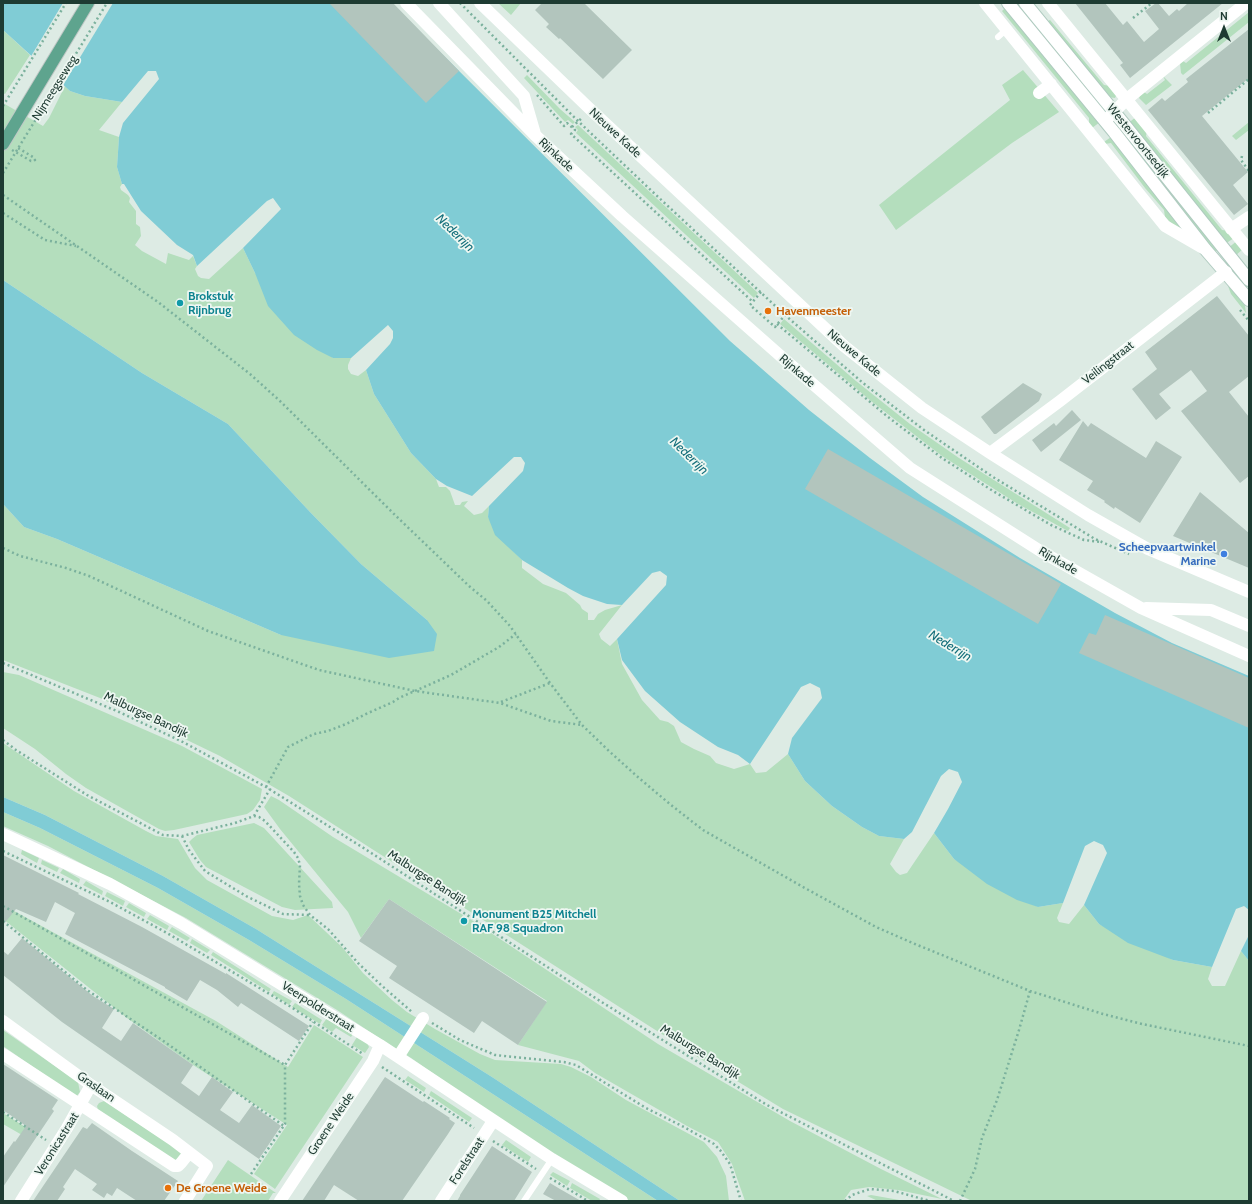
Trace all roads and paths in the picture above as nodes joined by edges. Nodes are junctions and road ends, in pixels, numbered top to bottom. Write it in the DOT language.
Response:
graph roads {
  1 [pos="66,3"];
  2 [pos="88,3"];
  3 [pos="108,3"];
  4 [pos="406,3"];
  5 [pos="439,3"];
  6 [pos="460,3"];
  7 [pos="480,3"];
  8 [pos="985,3"];
  9 [pos="1008,3"];
  10 [pos="1025,3"];
  11 [pos="1048,3"];
  12 [pos="1152,3"];
  13 [pos="1246,3"];
  14 [pos="1133,18"];
  15 [pos="525,68"];
  16 [pos="522,71"];
  17 [pos="1249,79"];
  18 [pos="1051,84"];
  19 [pos="532,90"];
  20 [pos="1039,93"];
  21 [pos="1127,99"];
  22 [pos="3,106"];
  23 [pos="1113,111"];
  24 [pos="1208,113"];
  25 [pos="1105,122"];
  26 [pos="572,128"];
  27 [pos="535,135"];
  28 [pos="3,144"];
  29 [pos="18,148"];
  30 [pos="20,155"];
  31 [pos="1242,156"];
  32 [pos="1249,170"];
  33 [pos="3,173"];
  34 [pos="3,195"];
  35 [pos="3,213"];
  36 [pos="1249,217"];
  37 [pos="1231,229"];
  38 [pos="77,246"];
  39 [pos="1205,249"];
  40 [pos="1249,250"];
  41 [pos="1226,272"];
  42 [pos="1249,280"];
  43 [pos="760,292"];
  44 [pos="1249,300"];
  45 [pos="753,302"];
  46 [pos="785,315"];
  47 [pos="763,316"];
  48 [pos="759,320"];
  49 [pos="777,324"];
  50 [pos="990,453"];
  51 [pos="1104,543"];
  52 [pos="3,548"];
  53 [pos="1249,592"];
  54 [pos="1141,608"];
  55 [pos="1249,626"];
  56 [pos="516,634"];
  57 [pos="1249,656"];
  58 [pos="3,663"];
  59 [pos="550,684"];
  60 [pos="415,691"];
  61 [pos="500,703"];
  62 [pos="582,725"];
  63 [pos="3,740"];
  64 [pos="266,787"];
  65 [pos="270,789"];
  66 [pos="254,816"];
  67 [pos="3,834"];
  68 [pos="182,836"];
  69 [pos="3,851"];
  70 [pos="3,906"];
  71 [pos="310,915"];
  72 [pos="3,920"];
  73 [pos="1030,991"];
  74 [pos="421,1020"];
  75 [pos="3,1021"];
  76 [pos="313,1022"];
  77 [pos="380,1045"];
  78 [pos="1249,1046"];
  79 [pos="3,1054"];
  80 [pos="400,1054"];
  81 [pos="373,1060"];
  82 [pos="285,1065"];
  83 [pos="91,1085"];
  84 [pos="81,1105"];
  85 [pos="3,1112"];
  86 [pos="493,1121"];
  87 [pos="284,1126"];
  88 [pos="56,1146"];
  89 [pos="189,1153"];
  90 [pos="552,1159"];
  91 [pos="251,1174"];
  92 [pos="21,1201"];
  93 [pos="185,1201"];
  94 [pos="280,1201"];
  95 [pos="441,1201"];
  96 [pos="524,1201"];
  97 [pos="622,1201"];
  98 [pos="741,1201"];
  99 [pos="845,1201"];
  100 [pos="930,1201"];
  101 [pos="954,1201"];
  102 [pos="960,1201"];
  1 -- 22 [label="path"];
  2 -- 28 [label="main road, Nijmeegseweg"];
  3 -- 29 [label="path, Nijmeegseweg, bridge"];
  4 -- 27 [label="street, Rijnkade"];
  5 -- 27 [label="street"];
  6 -- 15 [label="path, Nieuwe Kade"];
  7 -- 50 [label="street, Nieuwe Kade"];
  8 -- 18 [label="street, Westervoortsedijk"];
  9 -- 25 [label="street, Westervoortsedijk"];
  10 -- 23 [label="street, Westervoortsedijk"];
  11 -- 21 [label="street, Westervoortsedijk"];
  12 -- 14 [label="path"];
  13 -- 21 [label="street"];
  15 -- 16 [label="path"];
  15 -- 26 [label="path, Nieuwe Kade"];
  17 -- 24 [label="path"];
  18 -- 20 [label="street"];
  18 -- 39 [label="street, Westervoortsedijk"];
  19 -- 26 [label="path"];
  21 -- 23 [label="street"];
  21 -- 37 [label="street, Westervoortsedijk"];
  23 -- 25 [label="street"];
  23 -- 42 [label="street, Westervoortsedijk"];
  25 -- 39 [label="street, Westervoortsedijk"];
  26 -- 45 [label="path"];
  27 -- 54 [label="street, Rijnkade"];
  29 -- 30 [label="path"];
  29 -- 33 [label="path, Nijmeegseweg, bridge"];
  31 -- 32 [label="path"];
  34 -- 38 [label="path"];
  35 -- 38 [label="path"];
  36 -- 37 [label="street"];
  37 -- 40 [label="street, Westervoortsedijk"];
  38 -- 56 [label="path"];
  39 -- 41 [label="street, Westervoortsedijk"];
  41 -- 44 [label="street, Westervoortsedijk"];
  41 -- 50 [label="street, Veilingstraat"];
  43 -- 45 [label="path"];
  45 -- 47 [label="path"];
  46 -- 49 [label="path"];
  47 -- 48 [label="path"];
  47 -- 49 [label="path"];
  49 -- 51 [label="path"];
  50 -- 53 [label="street, Nieuwe Kade"];
  52 -- 60 [label="path"];
  54 -- 55 [label="street"];
  54 -- 57 [label="street, Rijnkade"];
  56 -- 59 [label="path"];
  56 -- 60 [label="path"];
  58 -- 64 [label="path, Malburgse Bandijk"];
  59 -- 61 [label="path"];
  59 -- 62 [label="path"];
  60 -- 61 [label="path"];
  60 -- 64 [label="path"];
  61 -- 62 [label="path"];
  62 -- 73 [label="path"];
  63 -- 68 [label="path"];
  64 -- 65 [label="path, Malburgse Bandijk"];
  65 -- 66 [label="path"];
  65 -- 101 [label="path, Malburgse Bandijk"];
  66 -- 68 [label="path"];
  66 -- 71 [label="path"];
  67 -- 77 [label="street, Veerpolderstraat"];
  68 -- 71 [label="path"];
  69 -- 76 [label="path, Veerpolderstraat"];
  70 -- 82 [label="path"];
  71 -- 74 [label="path"];
  72 -- 87 [label="path"];
  73 -- 78 [label="path"];
  73 -- 102 [label="path"];
  74 -- 80 [label="street"];
  74 -- 98 [label="path"];
  75 -- 83 [label="street, Graslaan"];
  76 -- 81 [label="path, Veerpolderstraat"];
  76 -- 82 [label="path"];
  77 -- 80 [label="street, Veerpolderstraat"];
  77 -- 81 [label="street, Groene Weide"];
  79 -- 84 [label="street, Graslaan"];
  80 -- 86 [label="street, Veerpolderstraat"];
  81 -- 94 [label="street, Groene Weide"];
  82 -- 87 [label="path"];
  83 -- 84 [label="street, Veronicastraat"];
  83 -- 89 [label="street, Graslaan"];
  84 -- 88 [label="street, Veronicastraat"];
  84 -- 89 [label="street, Graslaan"];
  85 -- 88 [label="path"];
  86 -- 90 [label="street, Veerpolderstraat"];
  86 -- 95 [label="street, Forelstraat"];
  87 -- 91 [label="path"];
  88 -- 92 [label="street, Veronicastraat"];
  89 -- 93 [label="street, Graslaan"];
  90 -- 96 [label="lane"];
  90 -- 97 [label="street, Veerpolderstraat"];
  99 -- 100 [label="path"];
}
